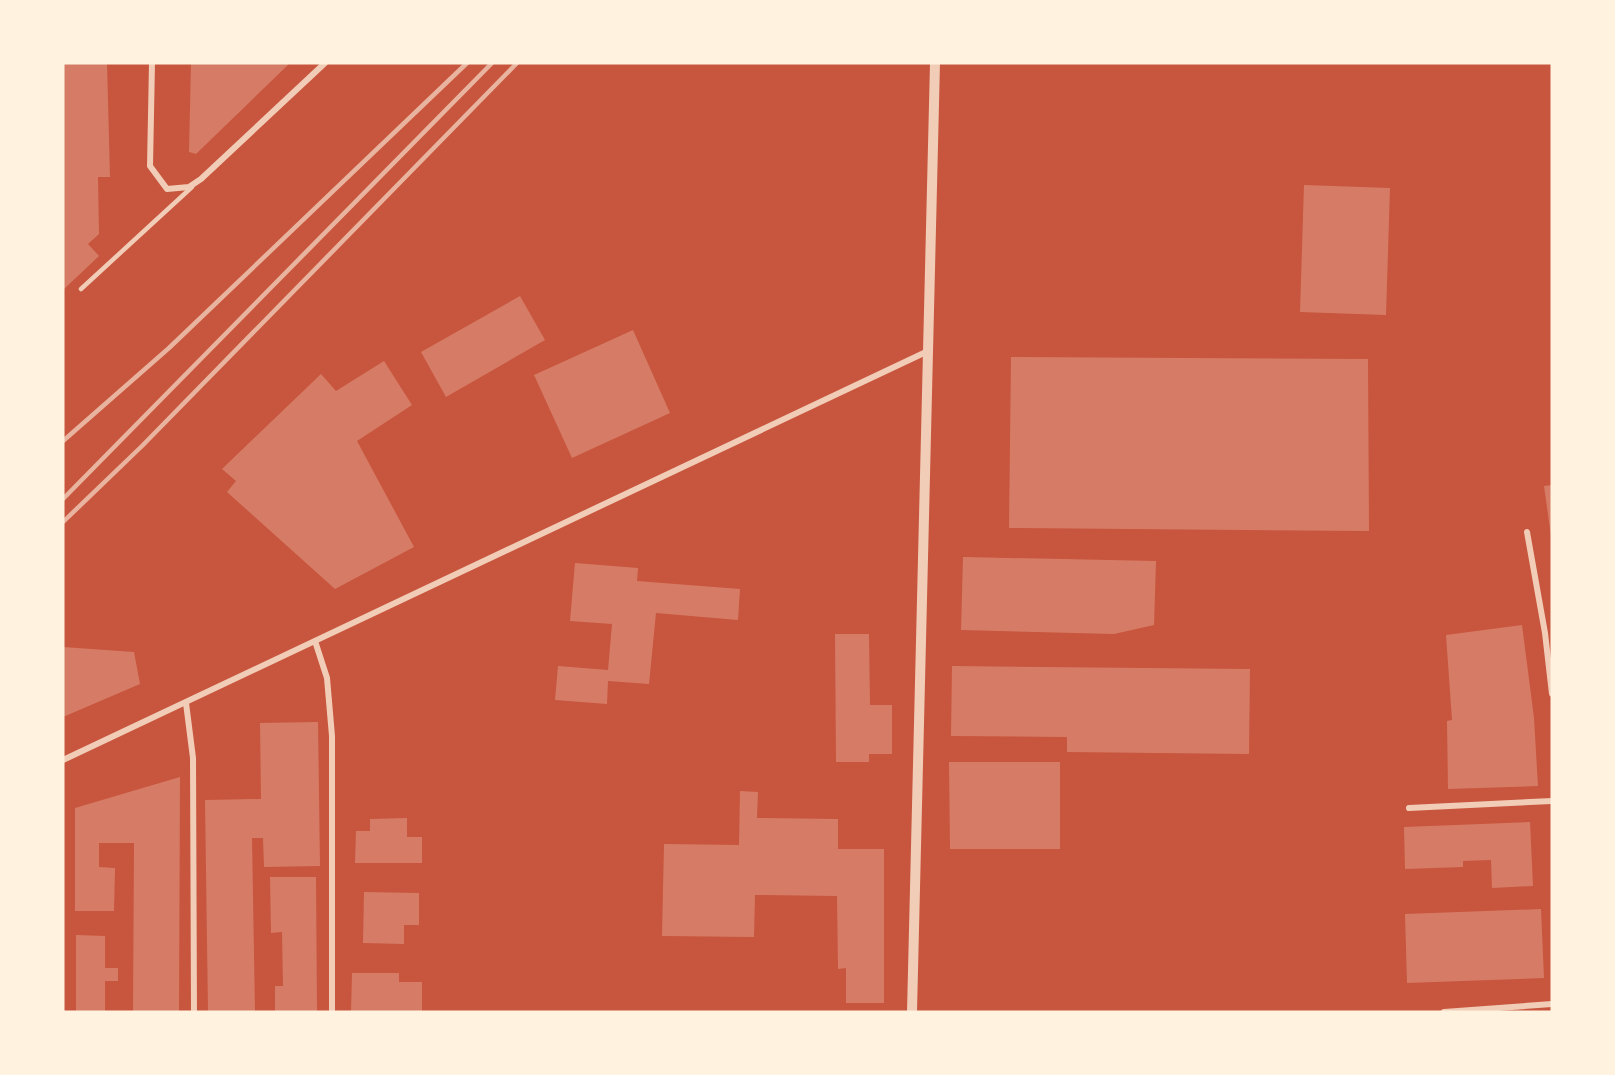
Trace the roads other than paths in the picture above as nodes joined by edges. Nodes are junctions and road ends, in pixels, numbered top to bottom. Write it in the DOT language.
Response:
graph roads {
  1 [pos="152,63"];
  2 [pos="325,63"];
  3 [pos="935,63"];
  4 [pos="201,179"];
  5 [pos="81,289"];
  6 [pos="926,352"];
  7 [pos="1527,532"];
  8 [pos="315,641"];
  9 [pos="1552,694"];
  10 [pos="186,703"];
  11 [pos="63,760"];
  12 [pos="1552,801"];
  13 [pos="1409,808"];
  14 [pos="1552,1004"];
  15 [pos="194,1012"];
  16 [pos="332,1012"];
  17 [pos="912,1012"];
  18 [pos="1444,1012"];
  1 -- 4 [label="street"];
  2 -- 4 [label="street"];
  3 -- 6 [label="street"];
  4 -- 5 [label="lane"];
  6 -- 8 [label="street"];
  6 -- 17 [label="street"];
  7 -- 9 [label="street"];
  8 -- 10 [label="street"];
  8 -- 16 [label="street"];
  10 -- 11 [label="street"];
  10 -- 15 [label="street"];
  12 -- 13 [label="street"];
  14 -- 18 [label="street"];
}
